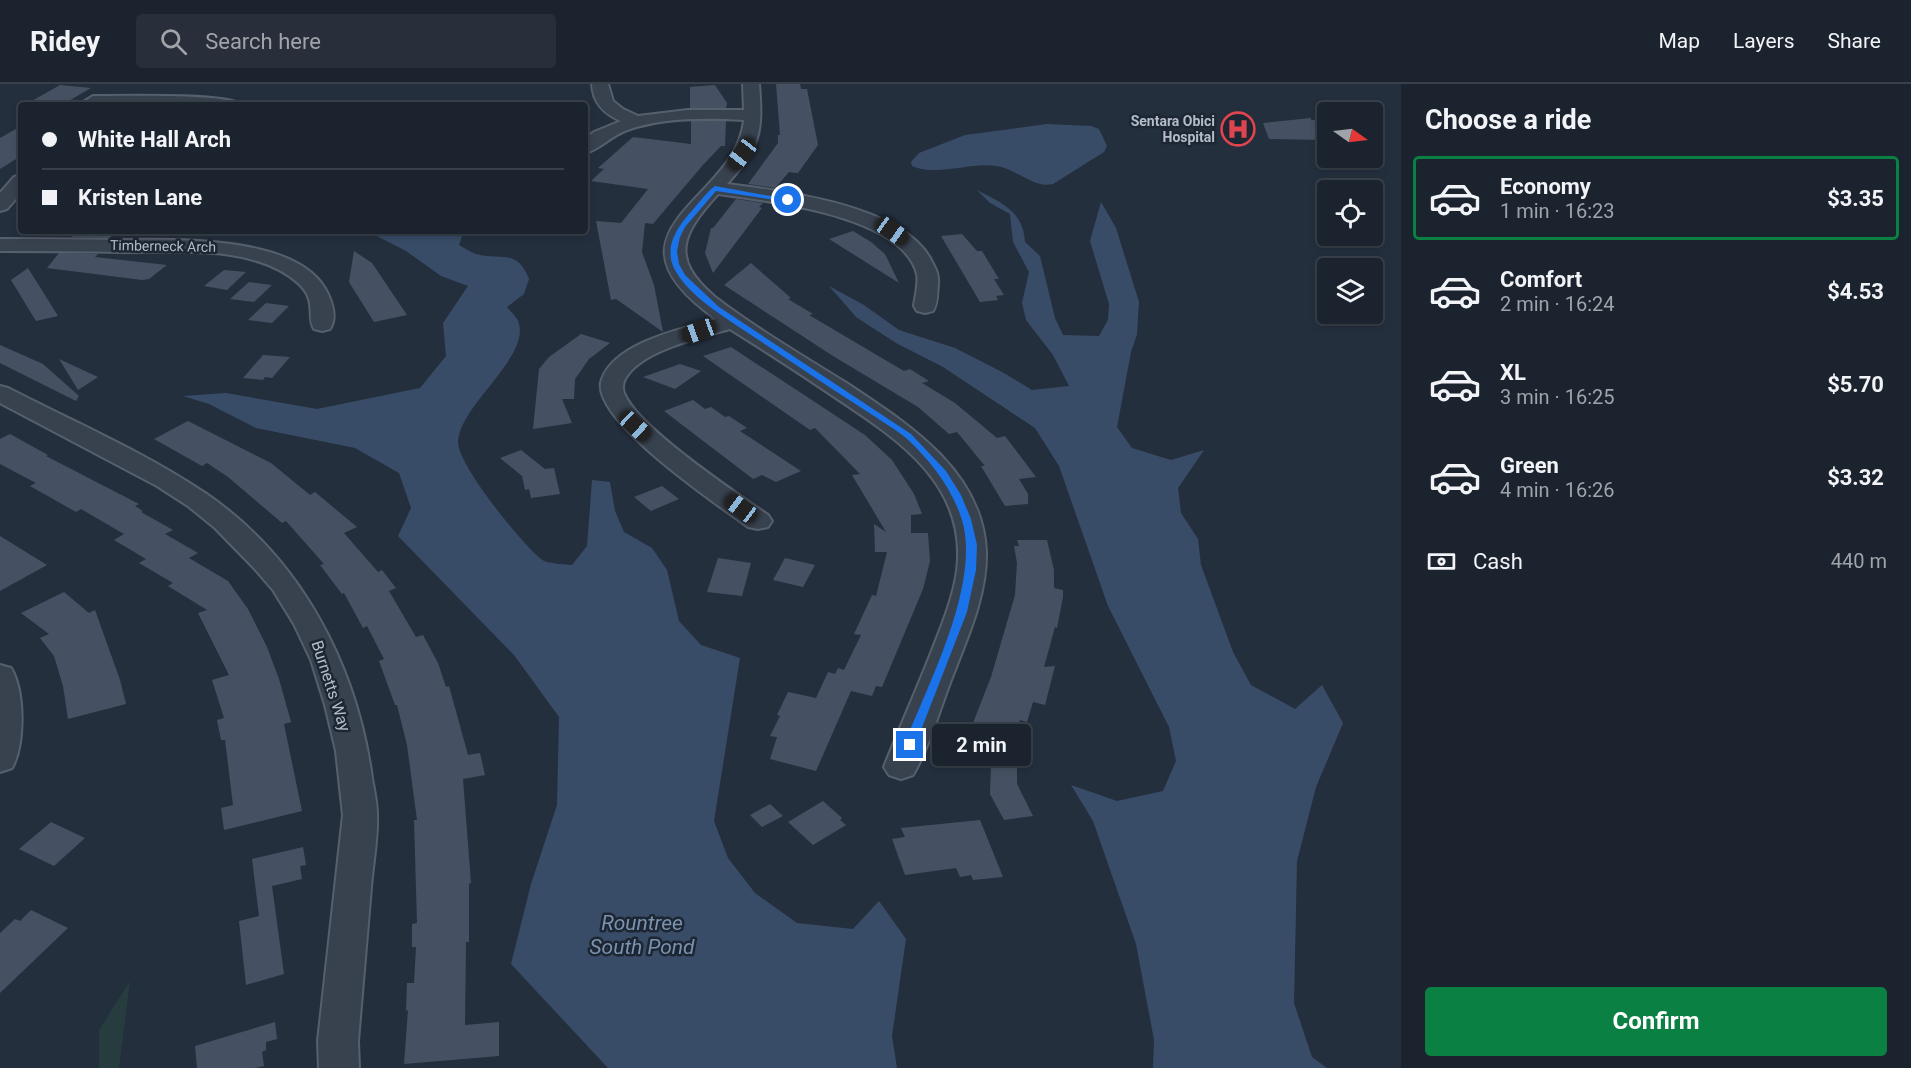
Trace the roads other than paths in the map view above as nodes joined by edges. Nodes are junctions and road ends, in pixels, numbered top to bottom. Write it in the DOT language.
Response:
graph roads {
  1 [pos="110,84"];
  2 [pos="600,84"];
  3 [pos="751,84"];
  4 [pos="92,102"];
  5 [pos="752,115"];
  6 [pos="638,122"];
  7 [pos="588,145"];
  8 [pos="18,185"];
  9 [pos="715,188"];
  10 [pos="0,205"];
  11 [pos="139,238"];
  12 [pos="0,245"];
  13 [pos="925,306"];
  14 [pos="733,321"];
  15 [pos="322,324"];
  16 [pos="0,393"];
  17 [pos="758,521"];
  18 [pos="0,675"];
  19 [pos="0,760"];
  20 [pos="901,767"];
  21 [pos="339,1068"];
  1 -- 4 [label="street"];
  2 -- 6 [label="street"];
  3 -- 5 [label="street"];
  5 -- 6 [label="street"];
  5 -- 9 [label="street"];
  6 -- 7 [label="street"];
  8 -- 10 [label="street"];
  9 -- 13 [label="street"];
  9 -- 14 [label="street"];
  11 -- 12 [label="street, Timberneck Arch"];
  11 -- 15 [label="street, Timberneck Arch"];
  14 -- 17 [label="street"];
  14 -- 20 [label="street"];
  16 -- 21 [label="street, Burnetts Way"];
  18 -- 19 [label="street"];
}
